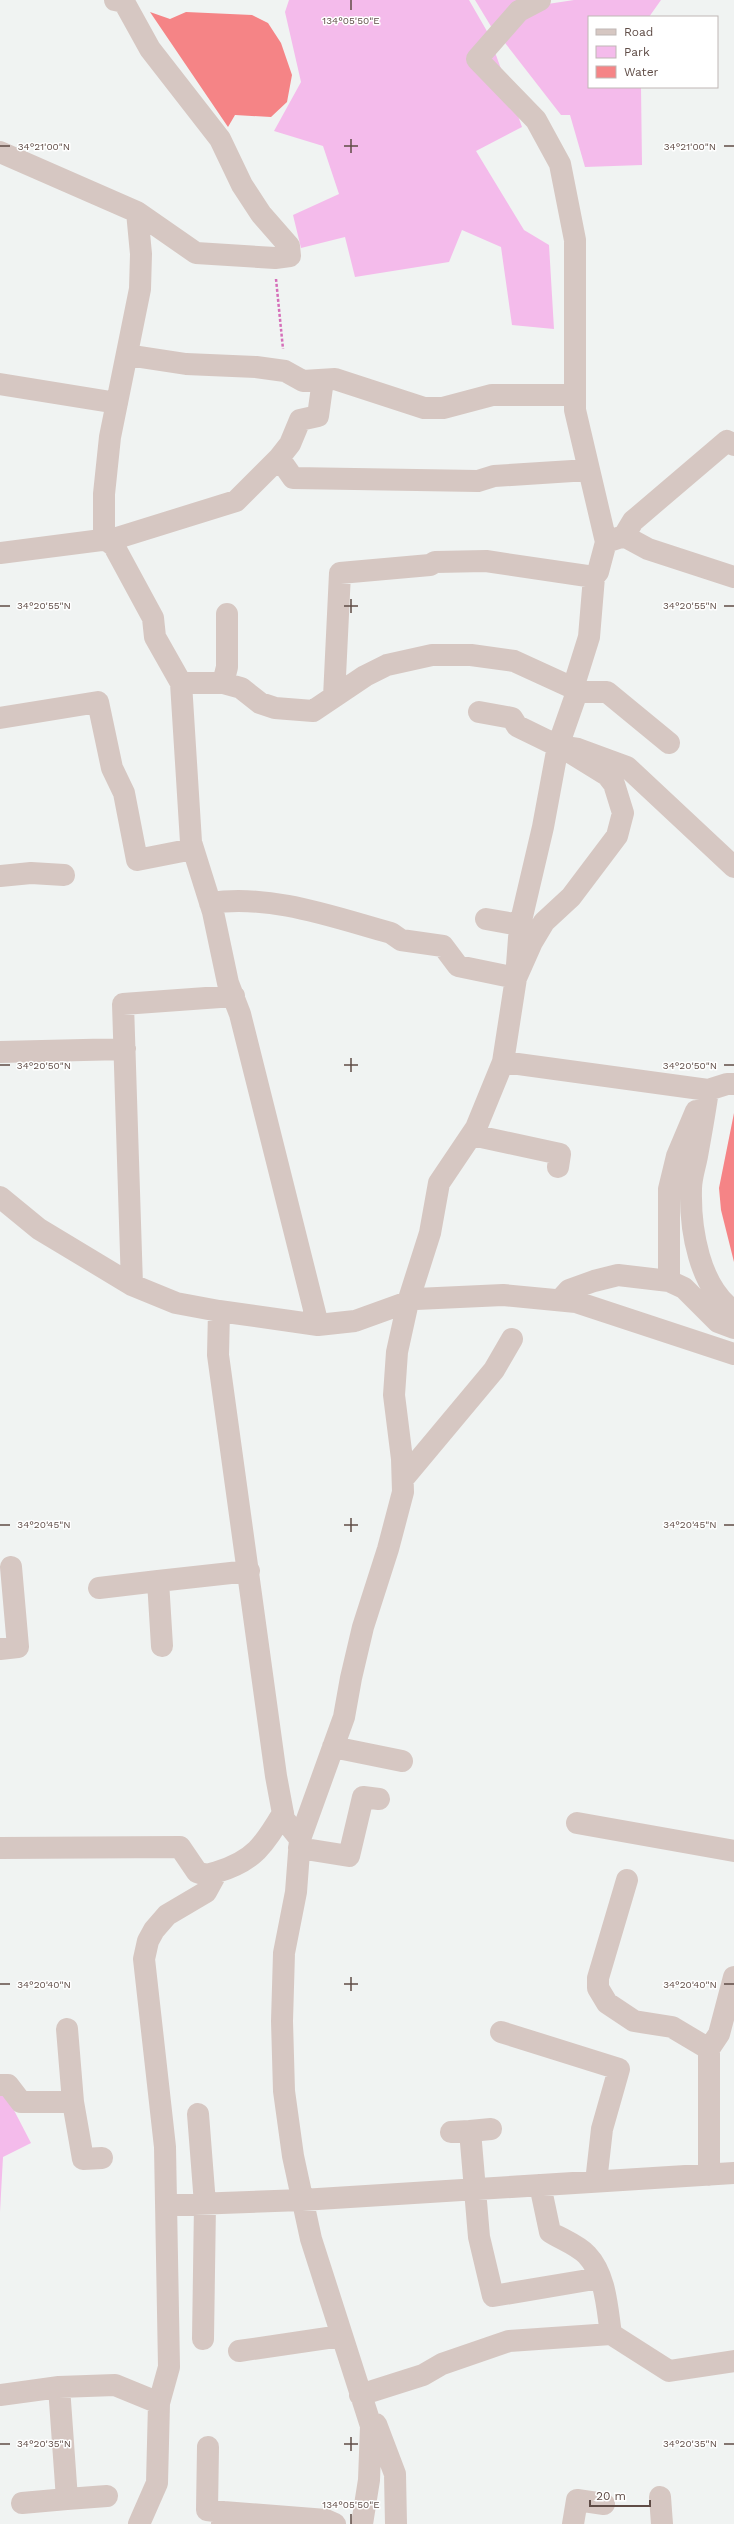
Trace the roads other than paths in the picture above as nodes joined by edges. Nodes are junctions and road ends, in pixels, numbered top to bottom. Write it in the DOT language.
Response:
graph roads {
  1 [pos="115,0"];
  2 [pos="540,0"];
  3 [pos="0,152"];
  4 [pos="137,212"];
  5 [pos="127,355"];
  6 [pos="323,380"];
  7 [pos="0,384"];
  8 [pos="574,395"];
  9 [pos="117,402"];
  10 [pos="732,440"];
  11 [pos="279,458"];
  12 [pos="588,470"];
  13 [pos="104,538"];
  14 [pos="615,539"];
  15 [pos="0,553"];
  16 [pos="594,577"];
  17 [pos="734,577"];
  18 [pos="227,614"];
  19 [pos="182,683"];
  20 [pos="224,683"];
  21 [pos="575,690"];
  22 [pos="334,697"];
  23 [pos="479,712"];
  24 [pos="0,718"];
  25 [pos="668,743"];
  26 [pos="561,747"];
  27 [pos="193,849"];
  28 [pos="734,867"];
  29 [pos="64,875"];
  30 [pos="0,876"];
  31 [pos="210,903"];
  32 [pos="486,919"];
  33 [pos="520,925"];
  34 [pos="516,978"];
  35 [pos="234,996"];
  36 [pos="125,1049"];
  37 [pos="0,1052"];
  38 [pos="503,1062"];
  39 [pos="734,1084"];
  40 [pos="708,1090"];
  41 [pos="472,1135"];
  42 [pos="558,1167"];
  43 [pos="0,1197"];
  44 [pos="669,1280"];
  45 [pos="132,1285"];
  46 [pos="560,1300"];
  47 [pos="408,1302"];
  48 [pos="218,1311"];
  49 [pos="734,1311"];
  50 [pos="318,1325"];
  51 [pos="734,1328"];
  52 [pos="512,1339"];
  53 [pos="734,1354"];
  54 [pos="403,1479"];
  55 [pos="11,1567"];
  56 [pos="249,1571"];
  57 [pos="158,1581"];
  58 [pos="99,1588"];
  59 [pos="162,1646"];
  60 [pos="0,1649"];
  61 [pos="333,1747"];
  62 [pos="402,1761"];
  63 [pos="379,1799"];
  64 [pos="283,1813"];
  65 [pos="577,1823"];
  66 [pos="299,1844"];
  67 [pos="0,1848"];
  68 [pos="734,1851"];
  69 [pos="217,1872"];
  70 [pos="627,1880"];
  71 [pos="734,1977"];
  72 [pos="66,2029"];
  73 [pos="501,2032"];
  74 [pos="709,2049"];
  75 [pos="0,2085"];
  76 [pos="73,2102"];
  77 [pos="198,2114"];
  78 [pos="471,2131"];
  79 [pos="102,2158"];
  80 [pos="734,2173"];
  81 [pos="709,2175"];
  82 [pos="596,2182"];
  83 [pos="540,2185"];
  84 [pos="474,2189"];
  85 [pos="302,2200"];
  86 [pos="205,2204"];
  87 [pos="167,2205"];
  88 [pos="600,2278"];
  89 [pos="612,2334"];
  90 [pos="341,2336"];
  91 [pos="203,2339"];
  92 [pos="238,2351"];
  93 [pos="734,2361"];
  94 [pos="58,2387"];
  95 [pos="0,2395"];
  96 [pos="360,2395"];
  97 [pos="159,2403"];
  98 [pos="371,2426"];
  99 [pos="208,2447"];
  100 [pos="107,2496"];
  101 [pos="660,2497"];
  102 [pos="67,2499"];
  103 [pos="22,2503"];
  104 [pos="604,2504"];
  105 [pos="222,2518"];
  106 [pos="139,2524"];
  107 [pos="335,2524"];
  108 [pos="362,2524"];
  109 [pos="396,2524"];
  110 [pos="573,2524"];
  111 [pos="662,2524"];
  1 -- 4 [label="street"];
  2 -- 8 [label="street"];
  3 -- 4 [label="street"];
  4 -- 5 [label="street"];
  5 -- 6 [label="street"];
  5 -- 9 [label="street"];
  6 -- 8 [label="street"];
  6 -- 11 [label="street"];
  7 -- 9 [label="street"];
  8 -- 12 [label="street"];
  9 -- 13 [label="street"];
  10 -- 14 [label="street"];
  11 -- 12 [label="street"];
  11 -- 13 [label="street"];
  12 -- 14 [label="street"];
  13 -- 15 [label="street"];
  13 -- 19 [label="street"];
  14 -- 16 [label="street"];
  14 -- 17 [label="street"];
  16 -- 21 [label="street"];
  16 -- 22 [label="street"];
  18 -- 20 [label="street"];
  19 -- 20 [label="street"];
  19 -- 27 [label="street"];
  20 -- 22 [label="street"];
  21 -- 22 [label="street"];
  21 -- 25 [label="street"];
  21 -- 26 [label="street"];
  23 -- 26 [label="street"];
  24 -- 27 [label="street"];
  26 -- 28 [label="street"];
  26 -- 33 [label="street"];
  26 -- 34 [label="street"];
  27 -- 31 [label="street"];
  29 -- 30 [label="street"];
  31 -- 34 [label="street"];
  31 -- 35 [label="street"];
  32 -- 33 [label="street"];
  33 -- 34 [label="street"];
  34 -- 38 [label="street"];
  35 -- 36 [label="street"];
  35 -- 50 [label="street"];
  36 -- 37 [label="street"];
  36 -- 45 [label="street"];
  38 -- 40 [label="street"];
  38 -- 41 [label="street"];
  39 -- 40 [label="street"];
  40 -- 44 [label="street"];
  40 -- 49 [label="street"];
  41 -- 42 [label="street"];
  41 -- 47 [label="street"];
  43 -- 45 [label="street"];
  44 -- 46 [label="street"];
  44 -- 51 [label="street"];
  45 -- 48 [label="street"];
  46 -- 47 [label="street"];
  46 -- 53 [label="street"];
  47 -- 50 [label="street"];
  47 -- 54 [label="street"];
  48 -- 50 [label="street"];
  48 -- 56 [label="street"];
  52 -- 54 [label="street"];
  54 -- 61 [label="street"];
  55 -- 60 [label="street"];
  56 -- 57 [label="street"];
  56 -- 64 [label="street"];
  57 -- 58 [label="street"];
  57 -- 59 [label="street"];
  61 -- 62 [label="street"];
  61 -- 66 [label="street"];
  63 -- 66 [label="street"];
  64 -- 66 [label="street"];
  64 -- 69 [label="street"];
  65 -- 68 [label="street"];
  66 -- 85 [label="street"];
  67 -- 69 [label="street"];
  69 -- 87 [label="street"];
  70 -- 74 [label="street"];
  71 -- 74 [label="street"];
  72 -- 76 [label="street"];
  73 -- 82 [label="street"];
  74 -- 81 [label="street"];
  75 -- 76 [label="street"];
  76 -- 79 [label="street"];
  77 -- 86 [label="street"];
  78 -- 84 [label="street"];
  80 -- 81 [label="street"];
  81 -- 82 [label="street"];
  82 -- 83 [label="street"];
  83 -- 84 [label="street"];
  83 -- 88 [label="street"];
  84 -- 85 [label="street"];
  84 -- 88 [label="street"];
  85 -- 86 [label="street"];
  85 -- 90 [label="street"];
  86 -- 87 [label="street"];
  86 -- 91 [label="street"];
  87 -- 97 [label="street"];
  88 -- 89 [label="street"];
  89 -- 93 [label="street"];
  89 -- 96 [label="street"];
  90 -- 92 [label="street"];
  90 -- 96 [label="street"];
  94 -- 95 [label="street"];
  94 -- 97 [label="street"];
  94 -- 102 [label="street"];
  96 -- 98 [label="street"];
  97 -- 106 [label="street"];
  98 -- 108 [label="street"];
  98 -- 109 [label="street"];
  99 -- 105 [label="street"];
  100 -- 102 [label="street"];
  101 -- 111 [label="street"];
  102 -- 103 [label="street"];
  104 -- 110 [label="street"];
  105 -- 107 [label="street"];
}
